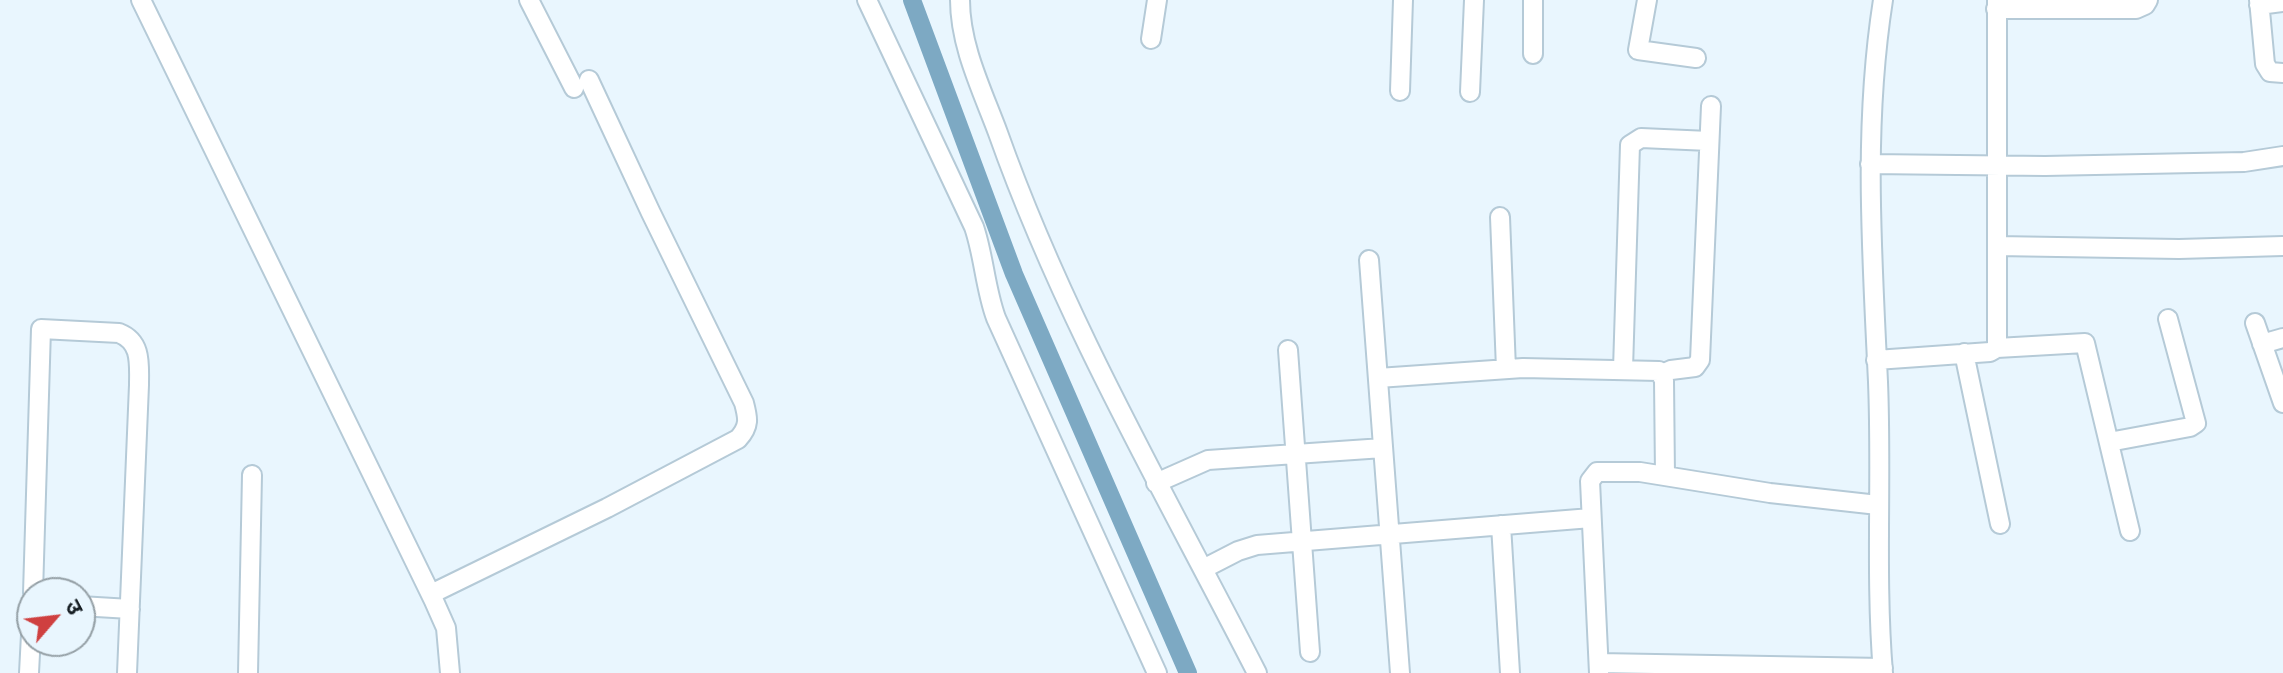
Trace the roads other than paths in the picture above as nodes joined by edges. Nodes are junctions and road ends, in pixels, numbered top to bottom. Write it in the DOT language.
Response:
graph roads {
  1 [pos="141,0"];
  2 [pos="529,0"];
  3 [pos="867,0"];
  4 [pos="960,0"];
  5 [pos="1157,0"];
  6 [pos="1403,0"];
  7 [pos="1474,0"];
  8 [pos="1533,0"];
  9 [pos="1647,0"];
  10 [pos="1883,0"];
  11 [pos="2148,0"];
  12 [pos="2283,2"];
  13 [pos="2259,3"];
  14 [pos="1997,5"];
  15 [pos="1151,39"];
  16 [pos="1533,54"];
  17 [pos="1696,58"];
  18 [pos="2283,73"];
  19 [pos="1400,91"];
  20 [pos="1470,92"];
  21 [pos="1711,106"];
  22 [pos="1709,141"];
  23 [pos="2283,156"];
  24 [pos="1870,164"];
  25 [pos="1996,166"];
  26 [pos="1500,217"];
  27 [pos="1997,246"];
  28 [pos="2283,246"];
  29 [pos="1369,260"];
  30 [pos="2168,319"];
  31 [pos="2255,323"];
  32 [pos="2283,338"];
  33 [pos="2262,344"];
  34 [pos="1997,348"];
  35 [pos="1288,350"];
  36 [pos="1964,353"];
  37 [pos="1876,360"];
  38 [pos="1506,369"];
  39 [pos="1623,369"];
  40 [pos="1662,374"];
  41 [pos="1378,378"];
  42 [pos="2283,403"];
  43 [pos="2109,442"];
  44 [pos="1383,448"];
  45 [pos="1294,454"];
  46 [pos="252,475"];
  47 [pos="1665,476"];
  48 [pos="1156,483"];
  49 [pos="1878,505"];
  50 [pos="1591,518"];
  51 [pos="2000,524"];
  52 [pos="1501,525"];
  53 [pos="2130,531"];
  54 [pos="1389,534"];
  55 [pos="1301,541"];
  56 [pos="1203,569"];
  57 [pos="33,577"];
  58 [pos="431,594"];
  59 [pos="96,607"];
  60 [pos="130,609"];
  61 [pos="1310,652"];
  62 [pos="1599,668"];
  63 [pos="1883,671"];
  64 [pos="127,673"];
  65 [pos="248,673"];
  66 [pos="450,673"];
  67 [pos="1157,673"];
  68 [pos="1257,673"];
  69 [pos="1400,673"];
  70 [pos="1510,673"];
  1 -- 58 [label="street"];
  2 -- 58 [label="street"];
  3 -- 67 [label="street"];
  4 -- 48 [label="street"];
  5 -- 15 [label="street"];
  6 -- 19 [label="street"];
  7 -- 20 [label="street"];
  8 -- 16 [label="street"];
  9 -- 17 [label="street"];
  10 -- 24 [label="street"];
  11 -- 14 [label="street"];
  12 -- 13 [label="street"];
  13 -- 18 [label="street"];
  14 -- 25 [label="street"];
  21 -- 22 [label="street"];
  22 -- 39 [label="street"];
  22 -- 40 [label="street"];
  23 -- 25 [label="street"];
  24 -- 25 [label="street"];
  24 -- 37 [label="street"];
  25 -- 27 [label="street"];
  26 -- 38 [label="street"];
  27 -- 28 [label="street"];
  27 -- 34 [label="street"];
  29 -- 41 [label="street"];
  30 -- 43 [label="street"];
  31 -- 33 [label="street"];
  32 -- 33 [label="street"];
  33 -- 42 [label="street"];
  34 -- 36 [label="street"];
  34 -- 43 [label="street"];
  35 -- 45 [label="street"];
  36 -- 37 [label="street"];
  36 -- 51 [label="street"];
  37 -- 49 [label="street"];
  38 -- 39 [label="street"];
  38 -- 41 [label="street"];
  39 -- 40 [label="street"];
  40 -- 47 [label="street"];
  41 -- 44 [label="street"];
  43 -- 53 [label="street"];
  44 -- 45 [label="street"];
  44 -- 54 [label="street"];
  45 -- 48 [label="street"];
  45 -- 55 [label="street"];
  46 -- 65 [label="street"];
  47 -- 49 [label="street"];
  47 -- 50 [label="street"];
  48 -- 56 [label="street"];
  49 -- 63 [label="street"];
  50 -- 52 [label="street"];
  50 -- 62 [label="street"];
  52 -- 54 [label="street"];
  52 -- 70 [label="street"];
  54 -- 55 [label="street"];
  54 -- 69 [label="street"];
  55 -- 56 [label="street"];
  55 -- 61 [label="street"];
  56 -- 68 [label="street"];
  57 -- 60 [label="street"];
  58 -- 66 [label="street"];
  59 -- 60 [label="street"];
  60 -- 64 [label="street"];
  62 -- 63 [label="street"];
}
